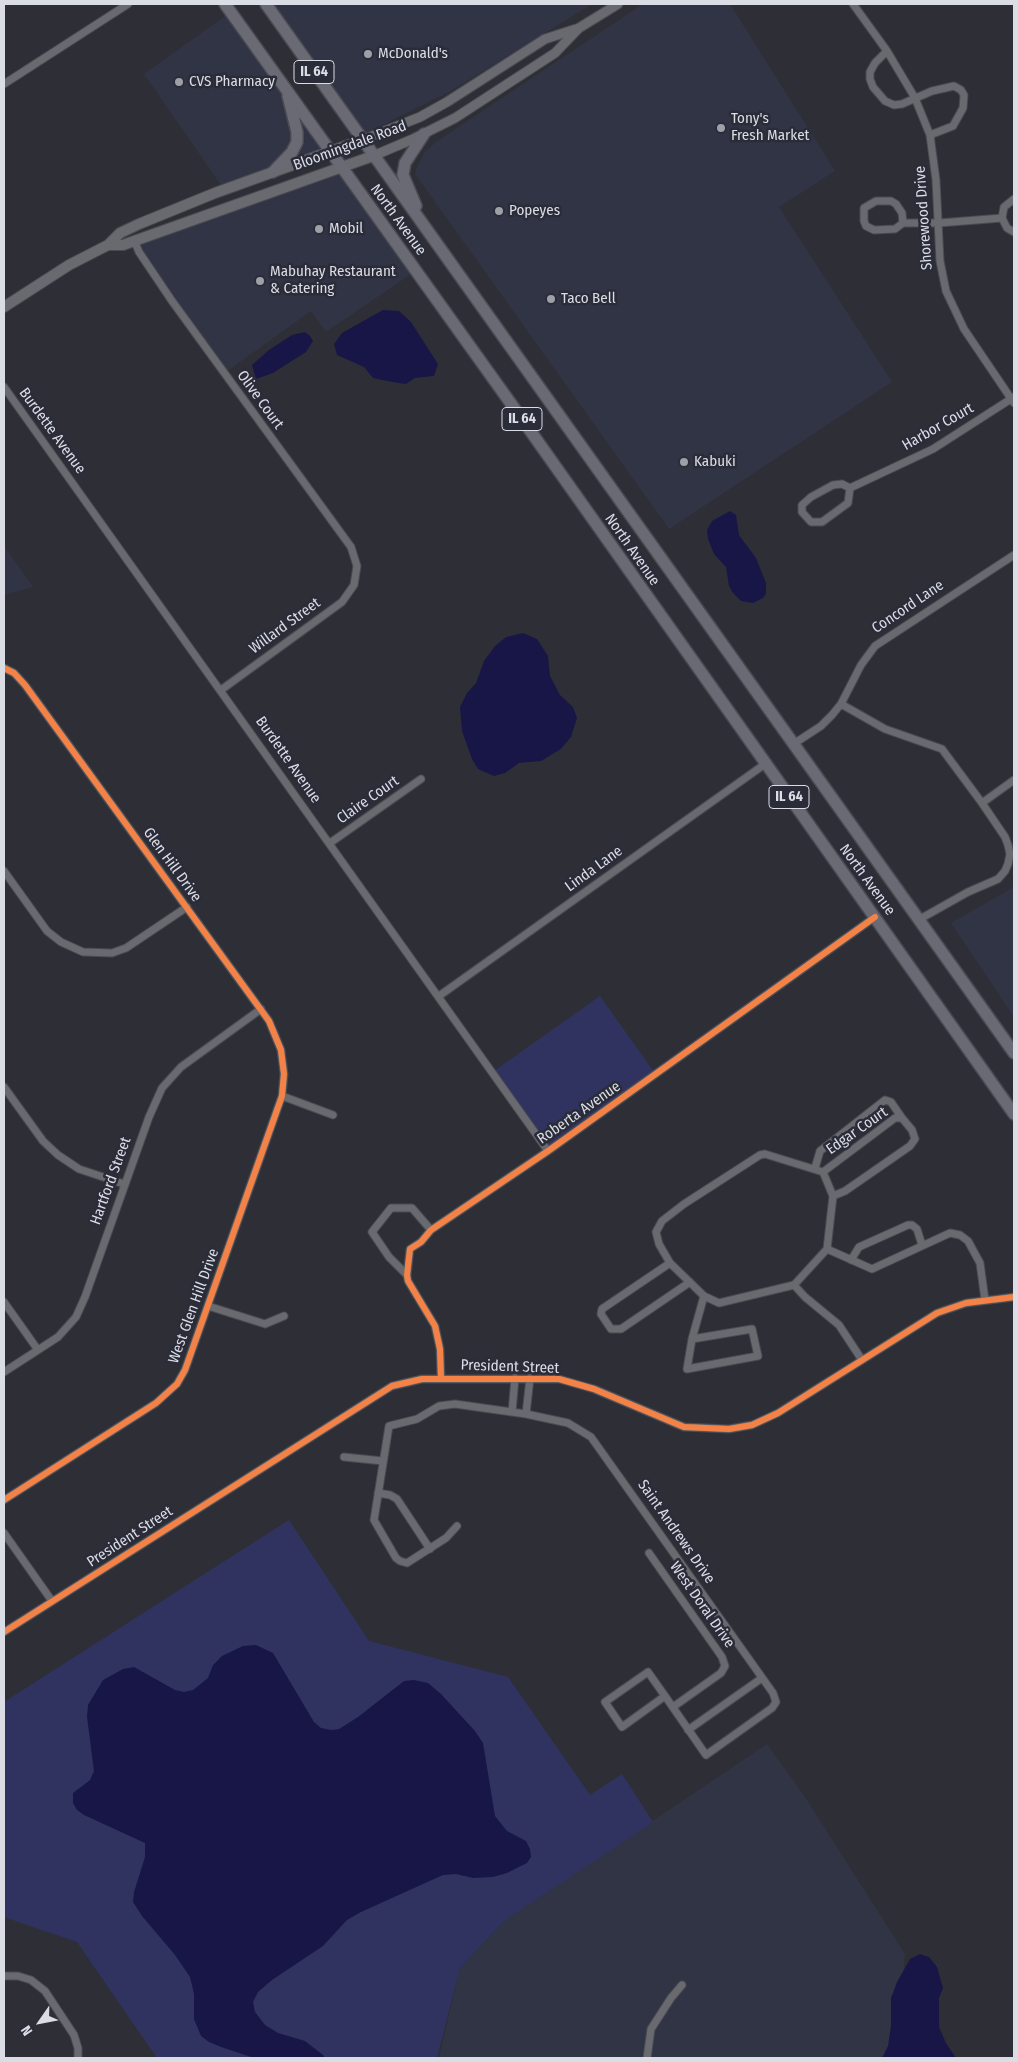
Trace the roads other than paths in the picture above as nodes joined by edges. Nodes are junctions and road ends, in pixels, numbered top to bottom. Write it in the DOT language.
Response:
graph roads {
  1 [pos="128,4"];
  2 [pos="225,4"];
  3 [pos="266,4"];
  4 [pos="618,4"];
  5 [pos="854,4"];
  6 [pos="579,28"];
  7 [pos="887,51"];
  8 [pos="4,84"];
  9 [pos="287,91"];
  10 [pos="916,98"];
  11 [pos="424,134"];
  12 [pos="930,135"];
  13 [pos="362,140"];
  14 [pos="330,152"];
  15 [pos="373,156"];
  16 [pos="341,166"];
  17 [pos="273,172"];
  18 [pos="1014,199"];
  19 [pos="1002,218"];
  20 [pos="903,223"];
  21 [pos="939,223"];
  22 [pos="1014,232"];
  23 [pos="430,234"];
  24 [pos="134,240"];
  25 [pos="108,245"];
  26 [pos="4,307"];
  27 [pos="4,387"];
  28 [pos="1013,400"];
  29 [pos="850,488"];
  30 [pos="1014,555"];
  31 [pos="356,577"];
  32 [pos="4,668"];
  33 [pos="221,690"];
  34 [pos="841,704"];
  35 [pos="795,743"];
  36 [pos="765,764"];
  37 [pos="421,779"];
  38 [pos="1014,780"];
  39 [pos="982,803"];
  40 [pos="330,844"];
  41 [pos="4,871"];
  42 [pos="187,907"];
  43 [pos="875,917"];
  44 [pos="920,919"];
  45 [pos="439,996"];
  46 [pos="260,1009"];
  47 [pos="1014,1053"];
  48 [pos="4,1086"];
  49 [pos="282,1096"];
  50 [pos="333,1114"];
  51 [pos="1014,1114"];
  52 [pos="902,1118"];
  53 [pos="548,1151"];
  54 [pos="815,1168"];
  55 [pos="823,1172"];
  56 [pos="124,1184"];
  57 [pos="833,1196"];
  58 [pos="431,1230"];
  59 [pos="922,1245"];
  60 [pos="827,1248"];
  61 [pos="851,1260"];
  62 [pos="670,1263"];
  63 [pos="407,1275"];
  64 [pos="690,1282"];
  65 [pos="794,1285"];
  66 [pos="704,1296"];
  67 [pos="1014,1297"];
  68 [pos="985,1300"];
  69 [pos="4,1302"];
  70 [pos="208,1306"];
  71 [pos="284,1316"];
  72 [pos="692,1339"];
  73 [pos="38,1350"];
  74 [pos="862,1360"];
  75 [pos="4,1372"];
  76 [pos="441,1378"];
  77 [pos="515,1378"];
  78 [pos="530,1378"];
  79 [pos="512,1412"];
  80 [pos="526,1414"];
  81 [pos="344,1457"];
  82 [pos="383,1461"];
  83 [pos="378,1493"];
  84 [pos="4,1500"];
  85 [pos="457,1526"];
  86 [pos="4,1533"];
  87 [pos="430,1548"];
  88 [pos="649,1554"];
  89 [pos="52,1601"];
  90 [pos="4,1632"];
  91 [pos="762,1678"];
  92 [pos="665,1696"];
  93 [pos="672,1707"];
  94 [pos="688,1730"];
  95 [pos="4,1976"];
  96 [pos="682,1985"];
  97 [pos="78,2058"];
  98 [pos="647,2058"];
  1 -- 8 [label="street"];
  2 -- 9 [label="main road, North Avenue / IL 64"];
  3 -- 13 [label="main road, North Avenue / IL 64"];
  4 -- 6 [label="street, Bloomingdale Road"];
  5 -- 7 [label="street, Shorewood Drive"];
  6 -- 11 [label="street, Bloomingdale Road"];
  6 -- 13 [label="street, Bloomingdale Road"];
  7 -- 10 [label="street, Shorewood Drive"];
  7 -- 10 [label="street"];
  9 -- 14 [label="main road, North Avenue / IL 64"];
  9 -- 17 [label="main road"];
  10 -- 12 [label="street, Shorewood Drive"];
  10 -- 12 [label="street"];
  11 -- 15 [label="street, Bloomingdale Road"];
  11 -- 23 [label="main road"];
  12 -- 21 [label="street, Shorewood Drive"];
  13 -- 14 [label="main road, Bloomingdale Road"];
  13 -- 15 [label="main road, North Avenue / IL 64"];
  14 -- 16 [label="main road, North Avenue / IL 64"];
  14 -- 17 [label="main road, Bloomingdale Road"];
  15 -- 16 [label="main road, Bloomingdale Road"];
  15 -- 23 [label="main road, North Avenue / IL 64"];
  16 -- 24 [label="main road, Bloomingdale Road"];
  16 -- 36 [label="main road, North Avenue / IL 64"];
  17 -- 25 [label="main road, Bloomingdale Road"];
  18 -- 19 [label="street"];
  19 -- 21 [label="street"];
  19 -- 22 [label="street"];
  20 -- 20 [label="street"];
  20 -- 21 [label="street"];
  21 -- 28 [label="street, Shorewood Drive"];
  23 -- 35 [label="main road, North Avenue / IL 64"];
  24 -- 25 [label="main road, Bloomingdale Road"];
  24 -- 31 [label="street, Olive Court"];
  25 -- 26 [label="main road, Bloomingdale Road"];
  27 -- 33 [label="street, Burdette Avenue"];
  28 -- 29 [label="street, Harbor Court"];
  29 -- 29 [label="street, Harbor Court"];
  30 -- 34 [label="street, Concord Lane"];
  31 -- 33 [label="street, Willard Street"];
  32 -- 42 [label="street, Glen Hill Drive"];
  33 -- 40 [label="street, Burdette Avenue"];
  34 -- 35 [label="street, Concord Lane"];
  34 -- 39 [label="street"];
  35 -- 44 [label="main road, North Avenue / IL 64"];
  36 -- 43 [label="main road, North Avenue / IL 64"];
  36 -- 45 [label="street, Linda Lane"];
  37 -- 40 [label="street, Claire Court"];
  38 -- 39 [label="street"];
  39 -- 44 [label="street"];
  40 -- 45 [label="street, Burdette Avenue"];
  41 -- 42 [label="street"];
  42 -- 46 [label="street, Glen Hill Drive"];
  43 -- 51 [label="main road, North Avenue / IL 64"];
  43 -- 53 [label="street, Roberta Avenue"];
  44 -- 47 [label="main road, North Avenue / IL 64"];
  45 -- 53 [label="street, Burdette Avenue"];
  46 -- 49 [label="street, Glen Hill Drive"];
  46 -- 56 [label="street, Hartford Street"];
  48 -- 56 [label="street"];
  49 -- 50 [label="street"];
  49 -- 70 [label="street, West Glen Hill Drive"];
  52 -- 54 [label="street"];
  52 -- 55 [label="street, Edgar Court"];
  52 -- 57 [label="street, Edgar Court"];
  53 -- 58 [label="street, Roberta Avenue"];
  54 -- 55 [label="street"];
  54 -- 62 [label="street"];
  55 -- 57 [label="street"];
  56 -- 73 [label="street, Hartford Street"];
  57 -- 60 [label="street"];
  58 -- 63 [label="street, Roberta Avenue"];
  58 -- 63 [label="street"];
  59 -- 61 [label="street"];
  59 -- 61 [label="street"];
  59 -- 68 [label="street"];
  60 -- 61 [label="street"];
  60 -- 65 [label="street"];
  62 -- 64 [label="street"];
  62 -- 64 [label="street"];
  63 -- 76 [label="street"];
  64 -- 66 [label="street"];
  65 -- 66 [label="street"];
  65 -- 74 [label="street"];
  66 -- 72 [label="street"];
  67 -- 68 [label="street, President Street"];
  68 -- 74 [label="street, President Street"];
  69 -- 73 [label="street"];
  70 -- 71 [label="street"];
  70 -- 84 [label="street, West Glen Hill Drive"];
  72 -- 72 [label="street"];
  73 -- 75 [label="street, Hartford Street"];
  74 -- 78 [label="street, President Street"];
  76 -- 77 [label="street, President Street"];
  76 -- 89 [label="street, President Street"];
  77 -- 78 [label="street, President Street"];
  77 -- 79 [label="street"];
  78 -- 80 [label="street"];
  79 -- 80 [label="street, Saint Andrews Drive"];
  79 -- 82 [label="street, Saint Andrews Drive"];
  80 -- 91 [label="street, Saint Andrews Drive"];
  81 -- 82 [label="street"];
  82 -- 83 [label="street"];
  83 -- 87 [label="street"];
  83 -- 87 [label="street"];
  85 -- 87 [label="street"];
  86 -- 89 [label="street"];
  88 -- 93 [label="street, West Doral Drive"];
  89 -- 90 [label="street, President Street"];
  91 -- 94 [label="street"];
  91 -- 94 [label="street, Saint Andrews Drive"];
  92 -- 92 [label="street"];
  92 -- 93 [label="street"];
  93 -- 94 [label="street"];
  95 -- 97 [label="street"];
  96 -- 98 [label="street"];
}
